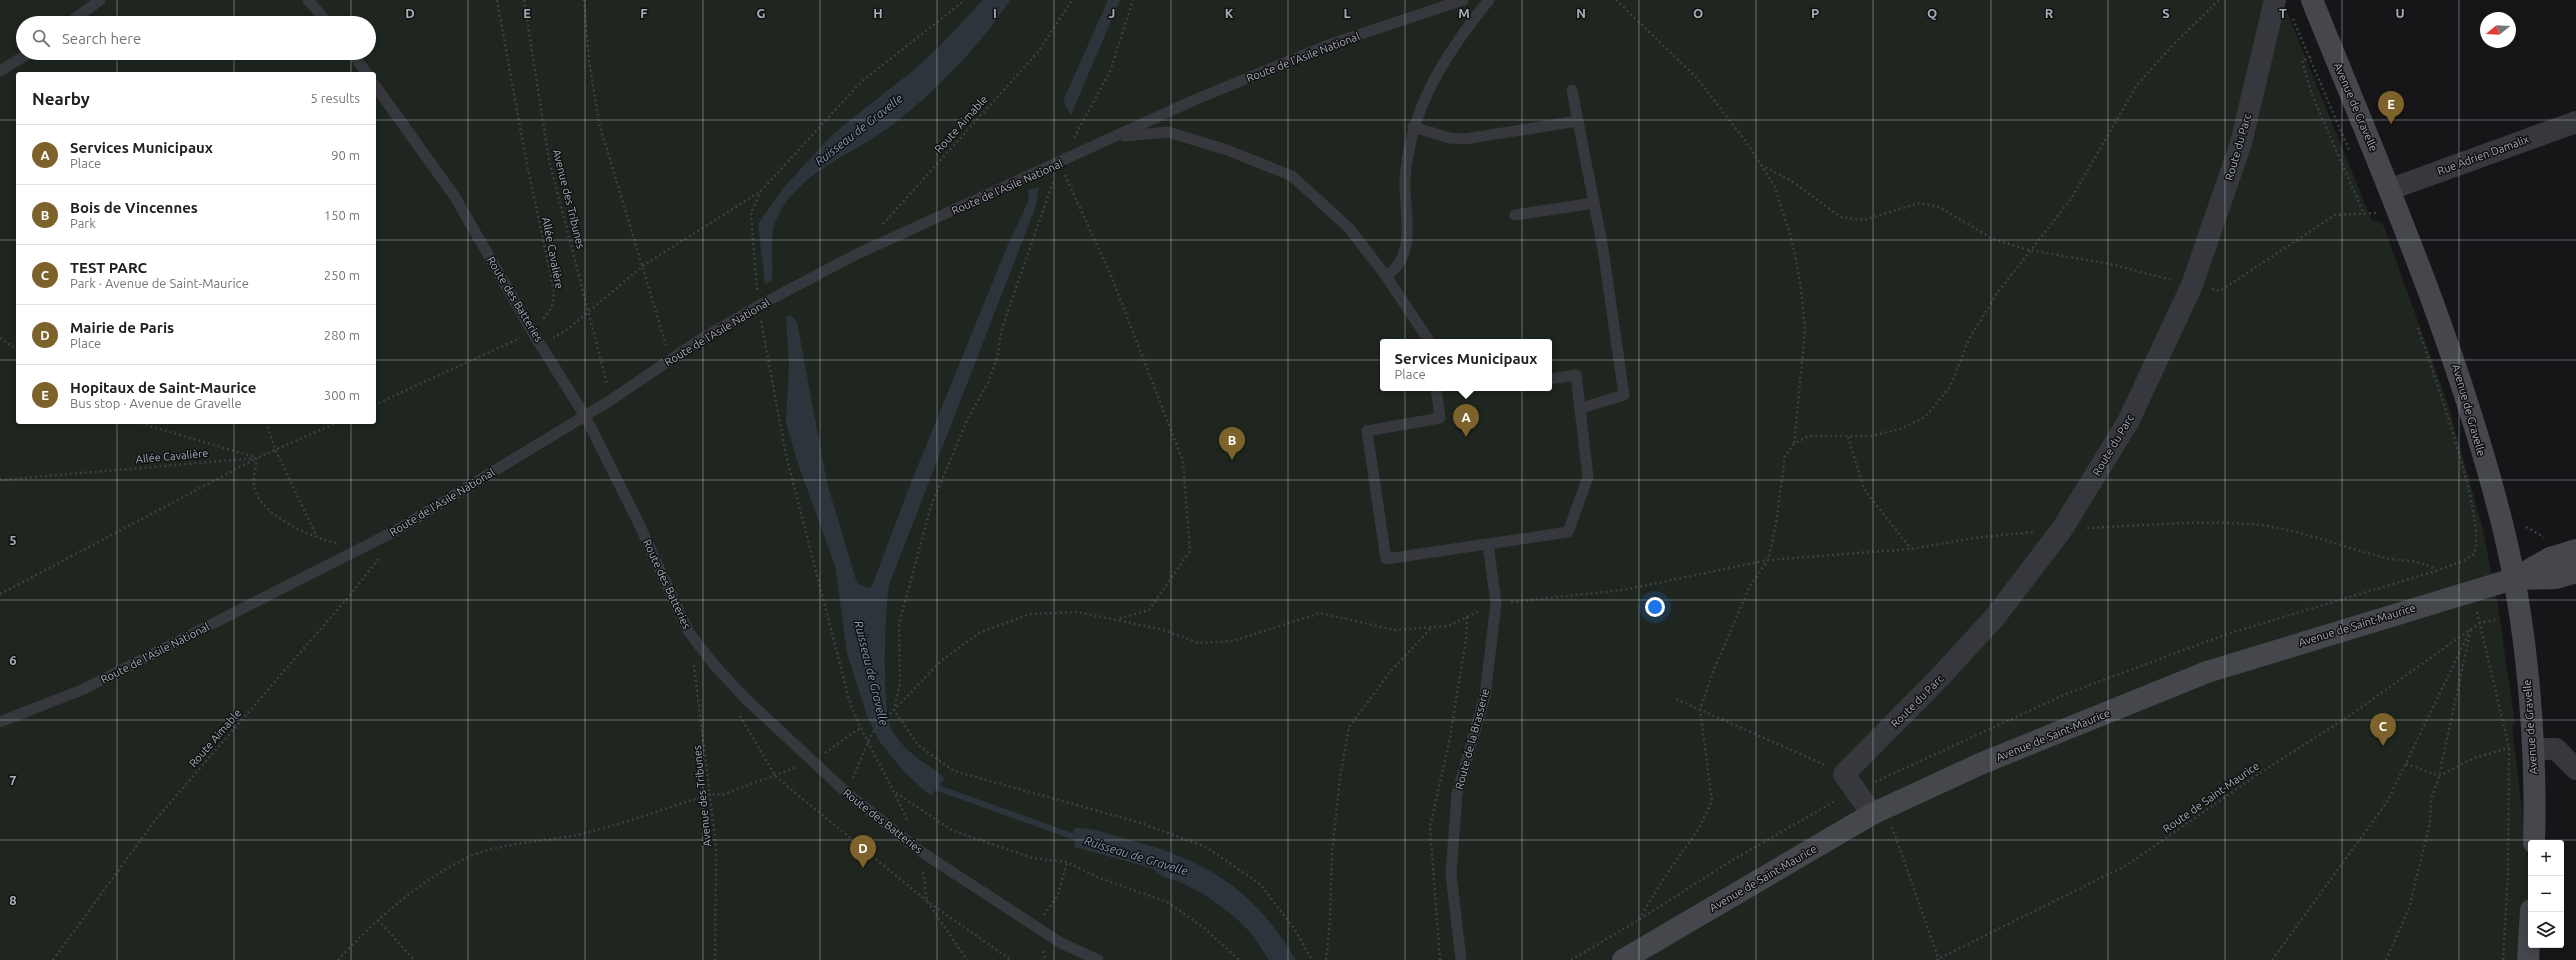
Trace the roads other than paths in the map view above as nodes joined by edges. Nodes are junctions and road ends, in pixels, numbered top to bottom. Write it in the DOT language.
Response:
graph roads {
  1 [pos="100,0"];
  2 [pos="308,0"];
  3 [pos="1463,0"];
  4 [pos="1489,0"];
  5 [pos="2312,0"];
  6 [pos="2283,7"];
  7 [pos="78,16"];
  8 [pos="322,16"];
  9 [pos="18,60"];
  10 [pos="357,60"];
  11 [pos="0,71"];
  12 [pos="366,72"];
  13 [pos="376,87"];
  14 [pos="1572,90"];
  15 [pos="1578,121"];
  16 [pos="2576,122"];
  17 [pos="1413,127"];
  18 [pos="1117,136"];
  19 [pos="2394,197"];
  20 [pos="1594,203"];
  21 [pos="1515,215"];
  22 [pos="1386,276"];
  23 [pos="1428,339"];
  24 [pos="1552,379"];
  25 [pos="1436,391"];
  26 [pos="1581,408"];
  27 [pos="585,416"];
  28 [pos="1488,544"];
  29 [pos="2576,550"];
  30 [pos="2576,572"];
  31 [pos="2513,578"];
  32 [pos="0,722"];
  33 [pos="2534,749"];
  34 [pos="2576,768"];
  35 [pos="1879,811"];
  36 [pos="2534,840"];
  37 [pos="2531,912"];
  38 [pos="1098,960"];
  39 [pos="1461,960"];
  40 [pos="1623,960"];
  41 [pos="2528,960"];
  1 -- 7 [label="lane"];
  2 -- 8 [label="lane"];
  3 -- 18 [label="lane, Route de l'Asile National"];
  4 -- 17 [label="lane"];
  5 -- 19 [label="main road, Avenue de Gravelle"];
  6 -- 35 [label="street, Route du Parc"];
  9 -- 11 [label="lane"];
  10 -- 12 [label="lane"];
  13 -- 27 [label="lane, Route des Batteries"];
  14 -- 15 [label="lane"];
  15 -- 17 [label="lane"];
  15 -- 20 [label="lane"];
  16 -- 19 [label="street, Rue Adrien Damalix"];
  17 -- 22 [label="lane"];
  18 -- 22 [label="lane"];
  18 -- 27 [label="lane, Route de l'Asile National"];
  19 -- 31 [label="main road, Avenue de Gravelle"];
  20 -- 21 [label="lane"];
  20 -- 26 [label="lane"];
  22 -- 23 [label="lane"];
  24 -- 26 [label="lane"];
  25 -- 28 [label="lane"];
  26 -- 28 [label="lane"];
  27 -- 32 [label="lane, Route de l'Asile National"];
  27 -- 38 [label="lane, Route des Batteries"];
  28 -- 39 [label="lane, Route de la Brasserie"];
  29 -- 31 [label="main road"];
  30 -- 31 [label="main road"];
  31 -- 33 [label="main road, Avenue de Gravelle"];
  31 -- 35 [label="main road, Avenue de Saint-Maurice"];
  33 -- 34 [label="street"];
  33 -- 36 [label="main road, Avenue de Gravelle"];
  35 -- 40 [label="main road, Avenue de Saint-Maurice"];
  37 -- 41 [label="main road"];
}
